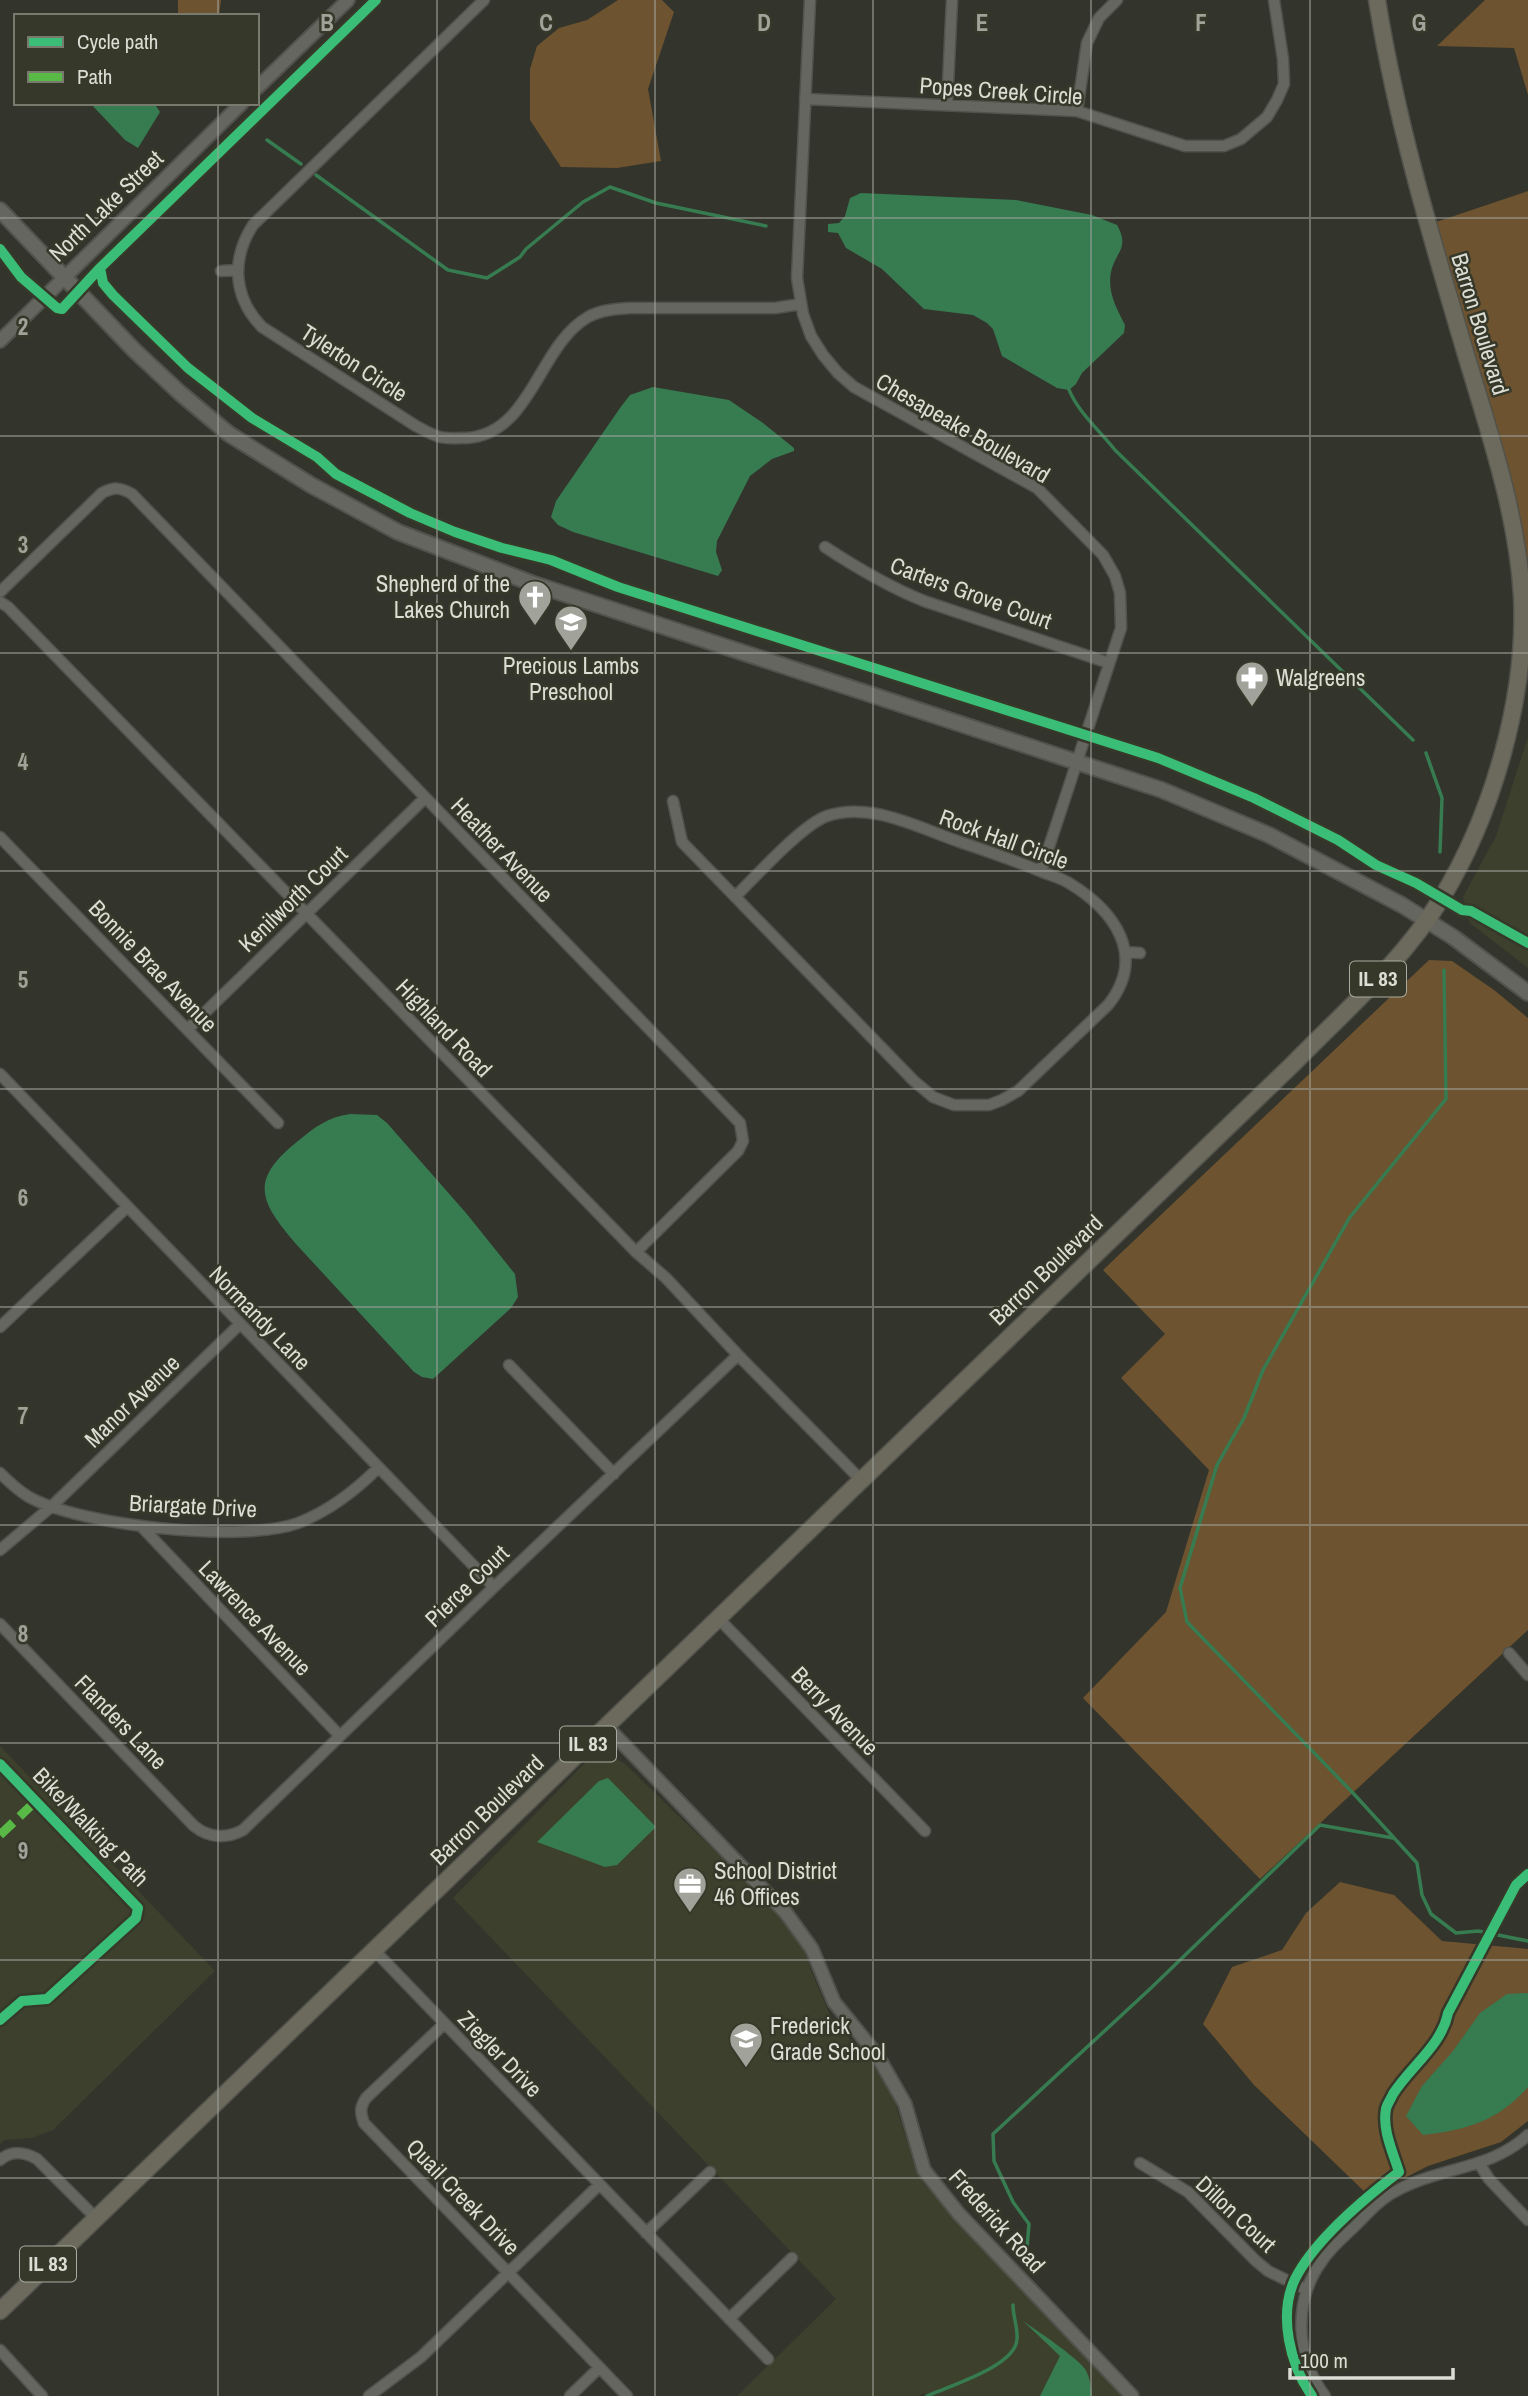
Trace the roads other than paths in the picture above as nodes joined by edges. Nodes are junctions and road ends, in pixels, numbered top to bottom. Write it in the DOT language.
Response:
graph roads {
  1 [pos="348,0"];
  2 [pos="484,0"];
  3 [pos="810,0"];
  4 [pos="952,0"];
  5 [pos="1117,0"];
  6 [pos="1274,0"];
  7 [pos="1377,0"];
  8 [pos="259,86"];
  9 [pos="805,99"];
  10 [pos="240,105"];
  11 [pos="947,105"];
  12 [pos="1077,111"];
  13 [pos="0,210"];
  14 [pos="221,271"];
  15 [pos="237,271"];
  16 [pos="64,277"];
  17 [pos="801,304"];
  18 [pos="0,341"];
  19 [pos="825,547"];
  20 [pos="0,592"];
  21 [pos="0,602"];
  22 [pos="1109,663"];
  23 [pos="1076,763"];
  24 [pos="425,798"];
  25 [pos="673,801"];
  26 [pos="0,838"];
  27 [pos="1041,871"];
  28 [pos="735,897"];
  29 [pos="305,914"];
  30 [pos="1426,920"];
  31 [pos="1125,952"];
  32 [pos="1140,953"];
  33 [pos="1528,993"];
  34 [pos="188,1029"];
  35 [pos="0,1073"];
  36 [pos="278,1123"];
  37 [pos="127,1207"];
  38 [pos="636,1252"];
  39 [pos="240,1324"];
  40 [pos="0,1327"];
  41 [pos="738,1355"];
  42 [pos="509,1365"];
  43 [pos="378,1468"];
  44 [pos="0,1473"];
  45 [pos="614,1474"];
  46 [pos="861,1480"];
  47 [pos="52,1506"];
  48 [pos="141,1526"];
  49 [pos="0,1550"];
  50 [pos="494,1587"];
  51 [pos="719,1618"];
  52 [pos="0,1624"];
  53 [pos="1508,1653"];
  54 [pos="1528,1675"];
  55 [pos="606,1726"];
  56 [pos="340,1736"];
  57 [pos="925,1831"];
  58 [pos="220,1837"];
  59 [pos="374,1950"];
  60 [pos="444,2024"];
  61 [pos="1528,2135"];
  62 [pos="0,2160"];
  63 [pos="1140,2163"];
  64 [pos="1479,2164"];
  65 [pos="710,2172"];
  66 [pos="599,2185"];
  67 [pos="96,2218"];
  68 [pos="1528,2220"];
  69 [pos="646,2233"];
  70 [pos="792,2258"];
  71 [pos="509,2273"];
  72 [pos="1307,2290"];
  73 [pos="0,2311"];
  74 [pos="729,2319"];
  75 [pos="0,2350"];
  76 [pos="768,2358"];
  77 [pos="599,2368"];
  78 [pos="42,2396"];
  79 [pos="369,2396"];
  80 [pos="570,2396"];
  81 [pos="627,2396"];
  82 [pos="1132,2396"];
  83 [pos="1325,2396"];
  1 -- 8 [label="street"];
  2 -- 15 [label="street, Tylerton Circle"];
  3 -- 9 [label="street, Chesapeake Boulevard"];
  4 -- 11 [label="street"];
  5 -- 12 [label="street"];
  6 -- 12 [label="street, Popes Creek Circle"];
  7 -- 30 [label="main road, Barron Boulevard / IL 83"];
  9 -- 11 [label="street, Popes Creek Circle"];
  9 -- 17 [label="street, Chesapeake Boulevard"];
  10 -- 16 [label="street, North Lake Street"];
  11 -- 12 [label="street, Popes Creek Circle"];
  13 -- 16 [label="main road"];
  14 -- 15 [label="street"];
  15 -- 17 [label="street, Tylerton Circle"];
  16 -- 18 [label="street, North Lake Street"];
  16 -- 23 [label="main road"];
  17 -- 22 [label="street, Chesapeake Boulevard"];
  19 -- 22 [label="street, Carters Grove Court"];
  20 -- 24 [label="street, Heather Avenue"];
  21 -- 29 [label="street, Highland Road"];
  22 -- 23 [label="street, Chesapeake Boulevard"];
  23 -- 27 [label="street, Chesapeake Boulevard"];
  23 -- 30 [label="main road"];
  24 -- 29 [label="street, Kenilworth Court"];
  24 -- 38 [label="street, Heather Avenue"];
  25 -- 28 [label="street"];
  26 -- 34 [label="street, Bonnie Brae Avenue"];
  27 -- 28 [label="street, Rock Hall Circle"];
  27 -- 31 [label="street, Rock Hall Circle"];
  28 -- 31 [label="street"];
  29 -- 34 [label="street, Kenilworth Court"];
  29 -- 38 [label="street, Highland Road"];
  30 -- 33 [label="main road"];
  30 -- 46 [label="main road, Barron Boulevard / IL 83"];
  31 -- 32 [label="street"];
  34 -- 36 [label="street, Bonnie Brae Avenue"];
  35 -- 37 [label="street, Normandy Lane"];
  37 -- 39 [label="street, Normandy Lane"];
  37 -- 40 [label="street"];
  38 -- 41 [label="street, Highland Road"];
  39 -- 43 [label="street, Normandy Lane"];
  39 -- 47 [label="street, Manor Avenue"];
  41 -- 45 [label="street, Pierce Court"];
  41 -- 46 [label="street, Highland Road"];
  42 -- 45 [label="street"];
  43 -- 48 [label="street, Briargate Drive"];
  43 -- 50 [label="street, Normandy Lane"];
  44 -- 47 [label="street, Briargate Drive"];
  45 -- 50 [label="street, Pierce Court"];
  46 -- 51 [label="main road, Barron Boulevard / IL 83"];
  47 -- 48 [label="street, Briargate Drive"];
  47 -- 49 [label="street"];
  48 -- 56 [label="street, Lawrence Avenue"];
  50 -- 56 [label="street, Pierce Court"];
  51 -- 55 [label="main road, Barron Boulevard / IL 83"];
  51 -- 57 [label="street, Berry Avenue"];
  52 -- 58 [label="street, Flanders Lane"];
  53 -- 54 [label="street"];
  55 -- 59 [label="main road, Barron Boulevard / IL 83"];
  55 -- 82 [label="street, Frederick Road"];
  56 -- 58 [label="street, Pierce Court"];
  59 -- 60 [label="street, Ziegler Drive"];
  59 -- 67 [label="main road, Barron Boulevard / IL 83"];
  60 -- 66 [label="street, Ziegler Drive"];
  60 -- 71 [label="street, Quail Creek Drive"];
  61 -- 64 [label="street"];
  62 -- 67 [label="street"];
  63 -- 72 [label="street, Dillon Court"];
  64 -- 68 [label="street"];
  64 -- 72 [label="street"];
  65 -- 69 [label="street"];
  66 -- 69 [label="street, Ziegler Drive"];
  66 -- 71 [label="street"];
  67 -- 73 [label="main road, Barron Boulevard / IL 83"];
  69 -- 74 [label="street, Ziegler Drive"];
  70 -- 74 [label="street"];
  71 -- 77 [label="street, Quail Creek Drive"];
  71 -- 79 [label="street"];
  72 -- 83 [label="street"];
  74 -- 76 [label="street, Ziegler Drive"];
  75 -- 78 [label="street"];
  77 -- 80 [label="street"];
  77 -- 81 [label="street, Quail Creek Drive"];
}
